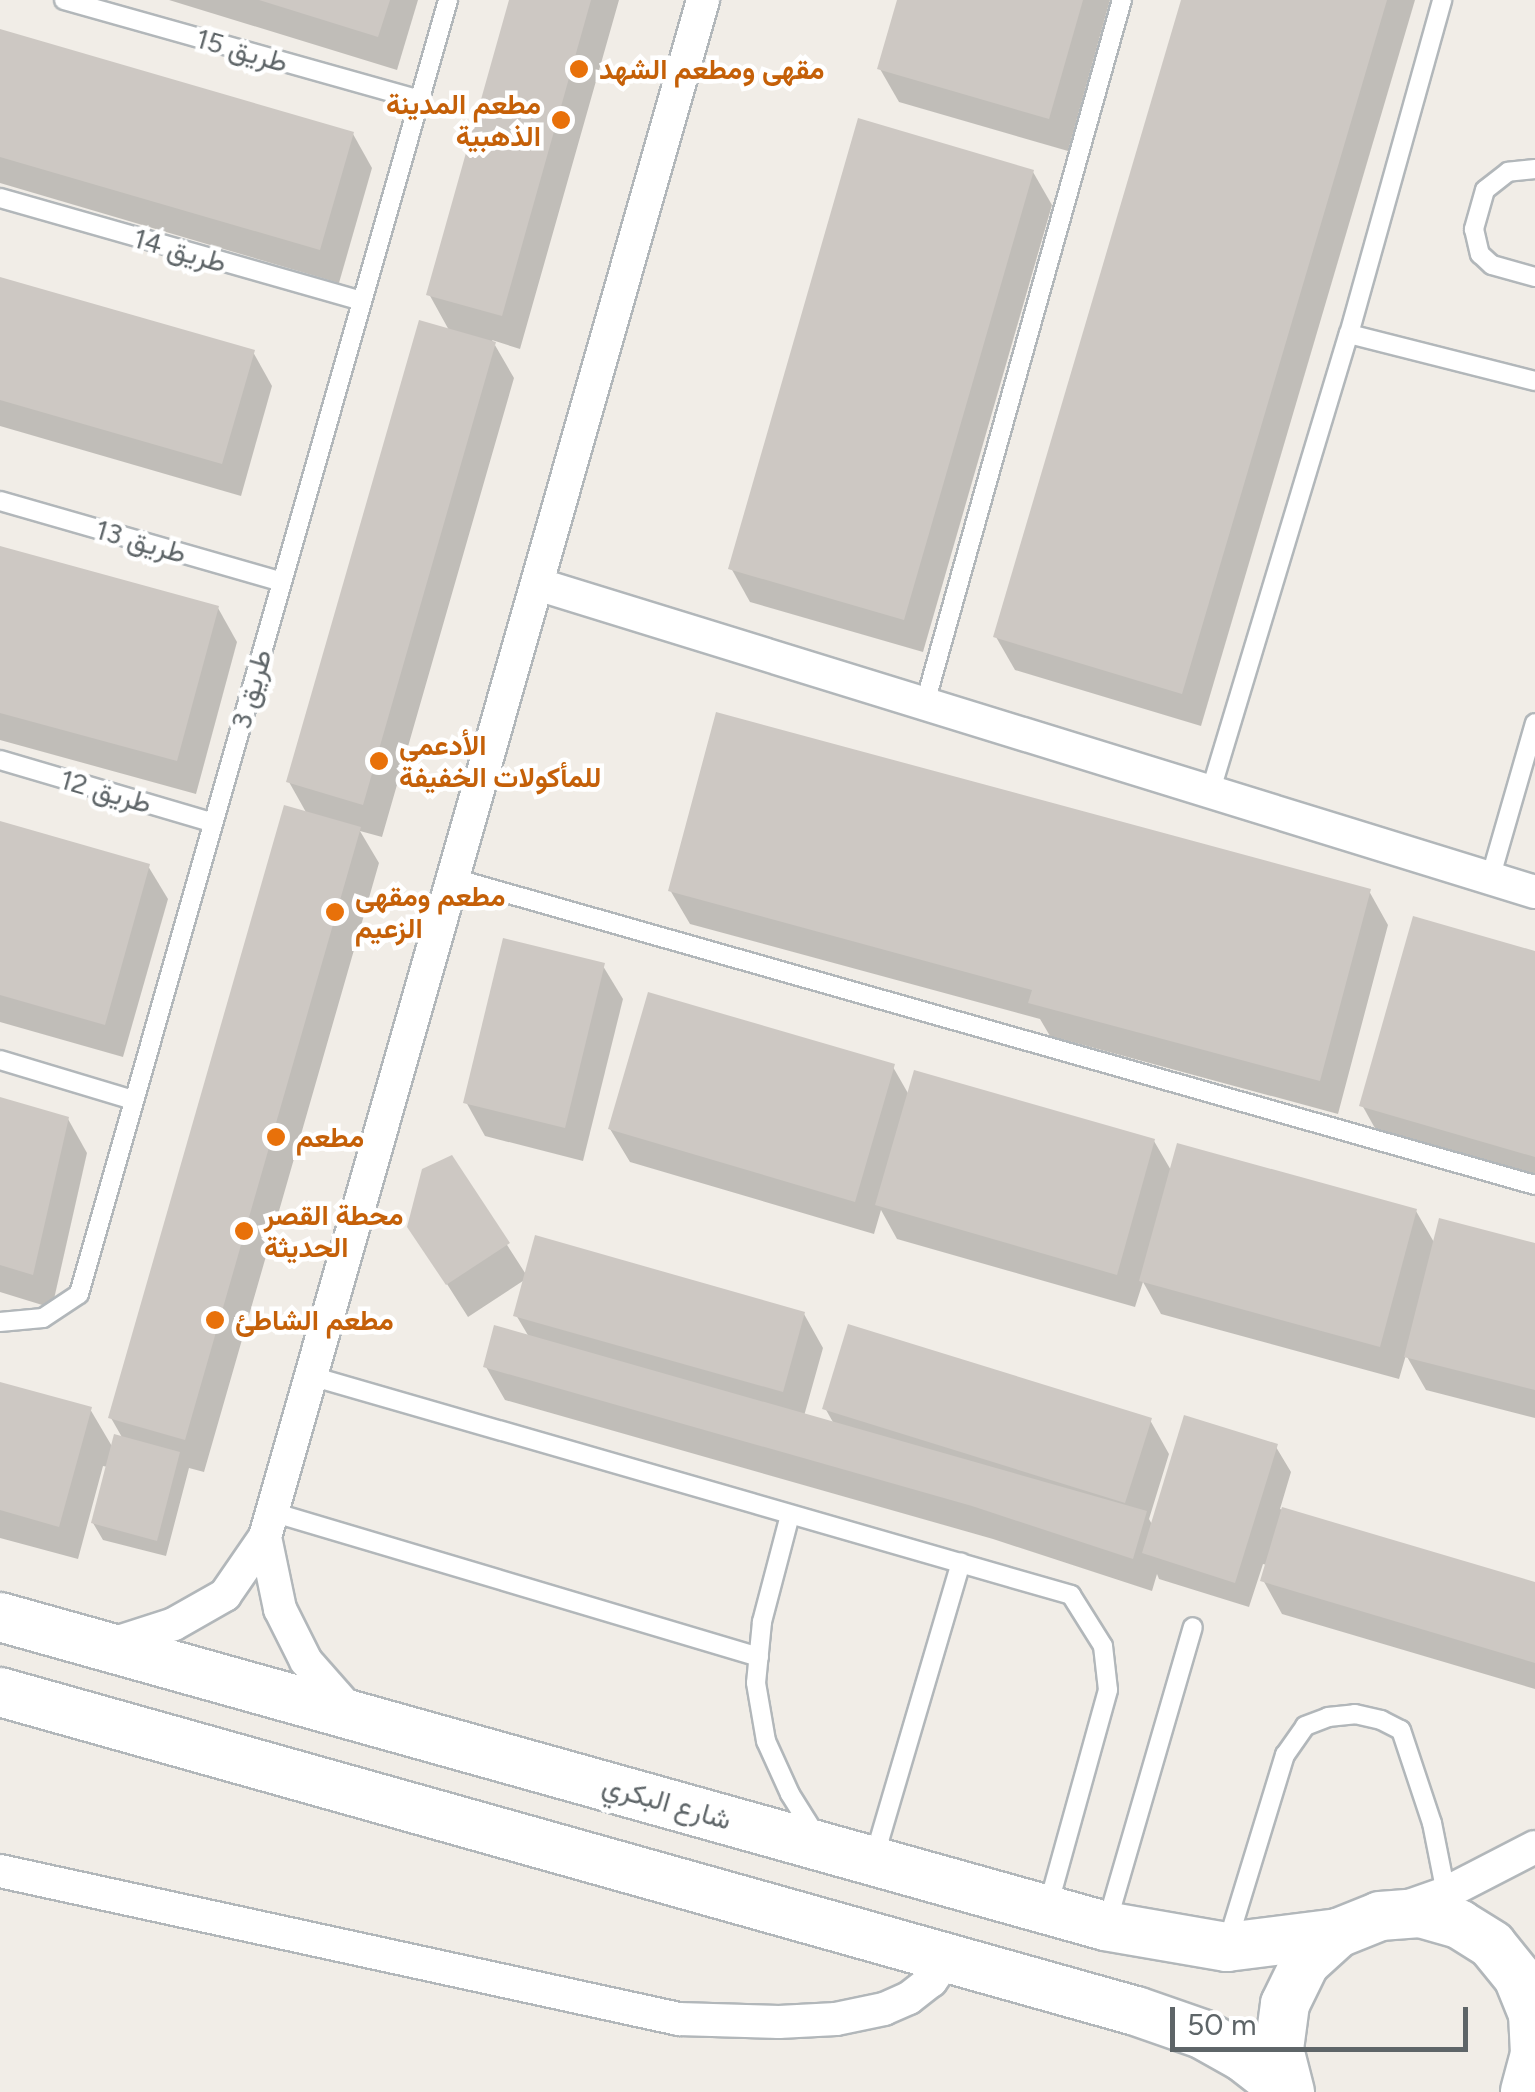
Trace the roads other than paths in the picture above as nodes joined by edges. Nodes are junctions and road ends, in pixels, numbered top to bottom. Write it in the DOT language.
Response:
graph roads {
  1 [pos="64,0"];
  2 [pos="448,0"];
  3 [pos="704,0"];
  4 [pos="1122,0"];
  5 [pos="1442,0"];
  6 [pos="419,100"];
  7 [pos="1535,169"];
  8 [pos="0,198"];
  9 [pos="1535,277"];
  10 [pos="361,302"];
  11 [pos="1349,334"];
  12 [pos="1535,381"];
  13 [pos="0,501"];
  14 [pos="282,582"];
  15 [pos="536,584"];
  16 [pos="924,703"];
  17 [pos="1535,724"];
  18 [pos="0,760"];
  19 [pos="1210,793"];
  20 [pos="211,822"];
  21 [pos="453,878"];
  22 [pos="1490,878"];
  23 [pos="1535,892"];
  24 [pos="0,1060"];
  25 [pos="133,1100"];
  26 [pos="1535,1185"];
  27 [pos="0,1322"];
  28 [pos="311,1376"];
  29 [pos="790,1516"];
  30 [pos="268,1524"];
  31 [pos="960,1563"];
  32 [pos="0,1618"];
  33 [pos="1193,1626"];
  34 [pos="102,1647"];
  35 [pos="759,1657"];
  36 [pos="0,1692"];
  37 [pos="351,1712"];
  38 [pos="822,1846"];
  39 [pos="1535,1848"];
  40 [pos="874,1859"];
  41 [pos="0,1872"];
  42 [pos="1446,1893"];
  43 [pos="1047,1910"];
  44 [pos="1359,1925"];
  45 [pos="1106,1926"];
  46 [pos="1227,1947"];
  47 [pos="947,1958"];
  48 [pos="1535,2054"];
  49 [pos="1289,2092"];
  50 [pos="1525,2092"];
  1 -- 6 [label="lane, طريق 15"];
  2 -- 6 [label="lane, طريق 3"];
  3 -- 15 [label="street"];
  4 -- 16 [label="lane"];
  5 -- 11 [label="lane"];
  6 -- 10 [label="lane, طريق 3"];
  7 -- 9 [label="lane"];
  8 -- 10 [label="lane, طريق 14"];
  10 -- 14 [label="lane, طريق 3"];
  11 -- 12 [label="lane"];
  11 -- 19 [label="lane"];
  13 -- 14 [label="lane, طريق 13"];
  14 -- 20 [label="lane, طريق 3"];
  15 -- 16 [label="street"];
  15 -- 21 [label="street"];
  16 -- 19 [label="street"];
  17 -- 22 [label="lane"];
  18 -- 20 [label="lane, طريق 12"];
  19 -- 22 [label="street"];
  20 -- 25 [label="lane, طريق 3"];
  21 -- 26 [label="lane"];
  21 -- 28 [label="street"];
  22 -- 23 [label="street"];
  24 -- 25 [label="lane"];
  25 -- 27 [label="lane, طريق 3"];
  28 -- 29 [label="lane"];
  28 -- 30 [label="street"];
  29 -- 31 [label="lane"];
  29 -- 35 [label="lane"];
  30 -- 34 [label="street"];
  30 -- 35 [label="lane"];
  30 -- 37 [label="street"];
  31 -- 40 [label="lane"];
  31 -- 43 [label="lane"];
  32 -- 34 [label="main road, شارع البكري"];
  33 -- 45 [label="lane"];
  34 -- 37 [label="main road, شارع البكري"];
  35 -- 38 [label="lane"];
  36 -- 47 [label="main road"];
  37 -- 38 [label="main road, شارع البكري"];
  38 -- 40 [label="main road, شارع البكري"];
  39 -- 42 [label="street"];
  40 -- 43 [label="main road, شارع البكري"];
  41 -- 47 [label="street"];
  42 -- 44 [label="street"];
  42 -- 46 [label="lane"];
  43 -- 45 [label="main road, شارع البكري"];
  44 -- 46 [label="main road, شارع البكري"];
  44 -- 48 [label="main road, شارع البكري"];
  44 -- 49 [label="main road"];
  45 -- 46 [label="main road, شارع البكري"];
  47 -- 49 [label="main road"];
  48 -- 50 [label="main road"];
}
